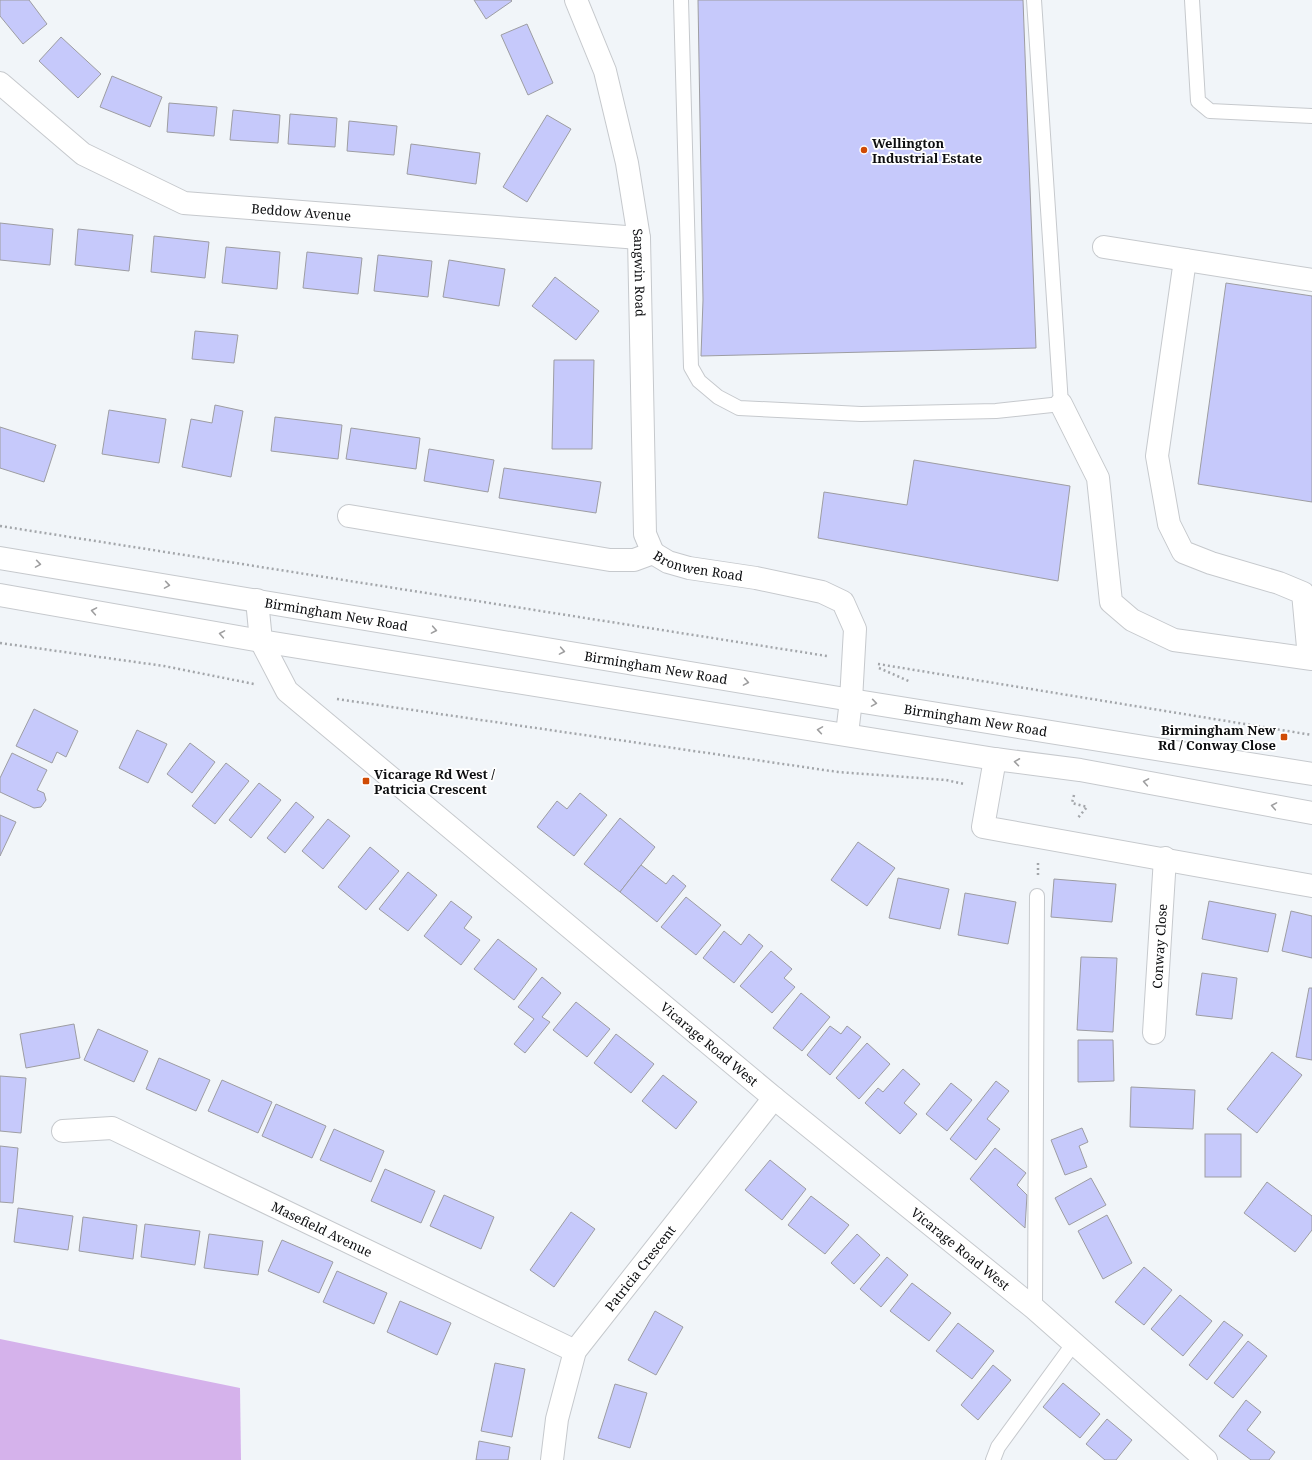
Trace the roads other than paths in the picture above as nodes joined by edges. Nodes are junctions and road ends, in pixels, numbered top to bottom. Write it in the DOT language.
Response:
graph roads {
  1 [pos="576,0"];
  2 [pos="681,0"];
  3 [pos="1034,0"];
  4 [pos="1192,0"];
  5 [pos="0,84"];
  6 [pos="1312,116"];
  7 [pos="639,238"];
  8 [pos="1104,247"];
  9 [pos="1186,260"];
  10 [pos="1312,280"];
  11 [pos="1061,404"];
  12 [pos="349,516"];
  13 [pos="653,553"];
  14 [pos="0,558"];
  15 [pos="0,595"];
  16 [pos="257,600"];
  17 [pos="261,641"];
  18 [pos="1311,658"];
  19 [pos="851,700"];
  20 [pos="847,734"];
  21 [pos="995,759"];
  22 [pos="1312,774"];
  23 [pos="1312,813"];
  24 [pos="1165,858"];
  25 [pos="1312,886"];
  26 [pos="1037,896"];
  27 [pos="1154,1033"];
  28 [pos="774,1098"];
  29 [pos="63,1131"];
  30 [pos="1035,1310"];
  31 [pos="1074,1343"];
  32 [pos="575,1351"];
  33 [pos="552,1460"];
  34 [pos="993,1460"];
  35 [pos="1206,1460"];
  1 -- 7 [label="main road, Sangwin Road"];
  2 -- 11 [label="lane"];
  3 -- 11 [label="lane"];
  4 -- 6 [label="lane"];
  5 -- 7 [label="main road, Beddow Avenue"];
  7 -- 13 [label="main road, Sangwin Road"];
  8 -- 9 [label="main road"];
  9 -- 10 [label="main road"];
  9 -- 18 [label="main road"];
  11 -- 18 [label="main road"];
  12 -- 13 [label="main road, Bronwen Road"];
  13 -- 19 [label="main road, Bronwen Road"];
  14 -- 16 [label="main road, Birmingham New Road, one-way"];
  17 -- 15 [label="main road, one-way"];
  16 -- 17 [label="main road, Vicarage Road West"];
  16 -- 19 [label="main road, Birmingham New Road, one-way"];
  20 -- 17 [label="main road, one-way"];
  17 -- 28 [label="main road, Vicarage Road West"];
  19 -- 20 [label="main road, Bronwen Road"];
  19 -- 22 [label="main road, Birmingham New Road, one-way"];
  20 -- 21 [label="main road"];
  23 -- 21 [label="main road, one-way"];
  21 -- 24 [label="main road"];
  24 -- 25 [label="main road"];
  24 -- 27 [label="main road, Conway Close"];
  26 -- 30 [label="lane"];
  28 -- 30 [label="main road, Vicarage Road West"];
  28 -- 32 [label="main road, Patricia Crescent"];
  29 -- 32 [label="main road, Masefield Avenue"];
  30 -- 31 [label="main road, Vicarage Road West"];
  31 -- 34 [label="lane"];
  31 -- 35 [label="main road, Vicarage Road West"];
  32 -- 33 [label="main road, Patricia Crescent"];
}
